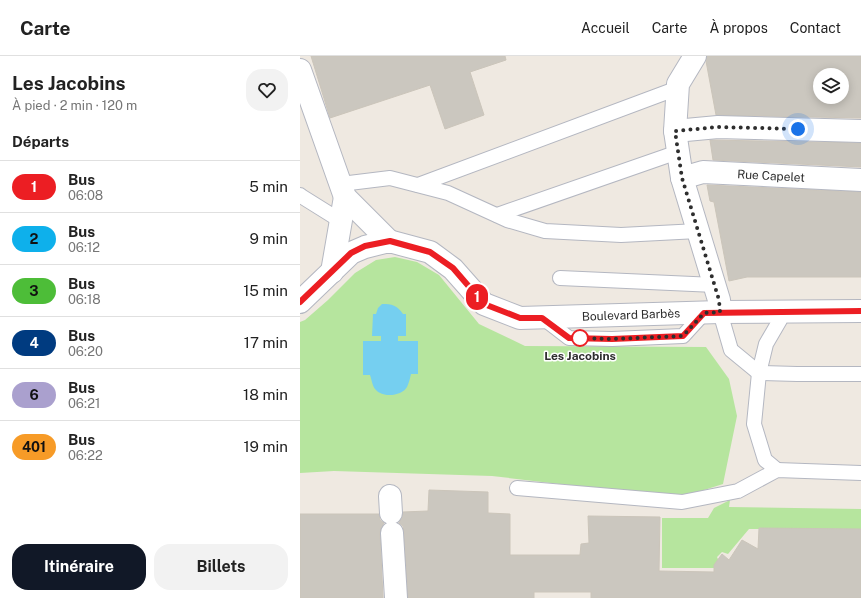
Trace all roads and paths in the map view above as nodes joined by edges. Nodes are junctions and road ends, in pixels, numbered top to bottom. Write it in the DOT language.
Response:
graph roads {
  1 [pos="694,58"];
  2 [pos="300,70"];
  3 [pos="678,88"];
  4 [pos="675,131"];
  5 [pos="861,131"];
  6 [pos="678,152"];
  7 [pos="682,178"];
  8 [pos="861,180"];
  9 [pos="418,185"];
  10 [pos="343,190"];
  11 [pos="300,195"];
  12 [pos="497,215"];
  13 [pos="341,221"];
  14 [pos="698,232"];
  15 [pos="390,241"];
  16 [pos="332,272"];
  17 [pos="560,278"];
  18 [pos="715,285"];
  19 [pos="300,302"];
  20 [pos="861,311"];
  21 [pos="780,312"];
  22 [pos="712,313"];
  23 [pos="758,373"];
  24 [pos="861,374"];
  25 [pos="777,470"];
  26 [pos="861,473"];
  27 [pos="517,488"];
  28 [pos="391,514"];
  29 [pos="396,598"];
  1 -- 3 [label="street"];
  2 -- 10 [label="street"];
  3 -- 4 [label="street"];
  3 -- 9 [label="lane"];
  4 -- 5 [label="street"];
  4 -- 6 [label="street"];
  6 -- 7 [label="street"];
  6 -- 12 [label="lane"];
  7 -- 8 [label="street, Rue Capelet"];
  7 -- 14 [label="street"];
  9 -- 10 [label="lane"];
  9 -- 12 [label="lane"];
  10 -- 13 [label="street"];
  10 -- 15 [label="street"];
  11 -- 13 [label="lane"];
  12 -- 14 [label="lane"];
  13 -- 16 [label="street"];
  14 -- 18 [label="street"];
  15 -- 16 [label="street"];
  15 -- 22 [label="street, Boulevard Barbès"];
  16 -- 19 [label="street"];
  17 -- 18 [label="lane"];
  18 -- 22 [label="street"];
  20 -- 21 [label="street, Boulevard Barbès"];
  21 -- 22 [label="street, Boulevard Barbès"];
  21 -- 23 [label="lane"];
  22 -- 23 [label="lane"];
  23 -- 24 [label="lane"];
  23 -- 25 [label="lane"];
  25 -- 26 [label="lane"];
  25 -- 27 [label="lane"];
  28 -- 29 [label="street"];
}
